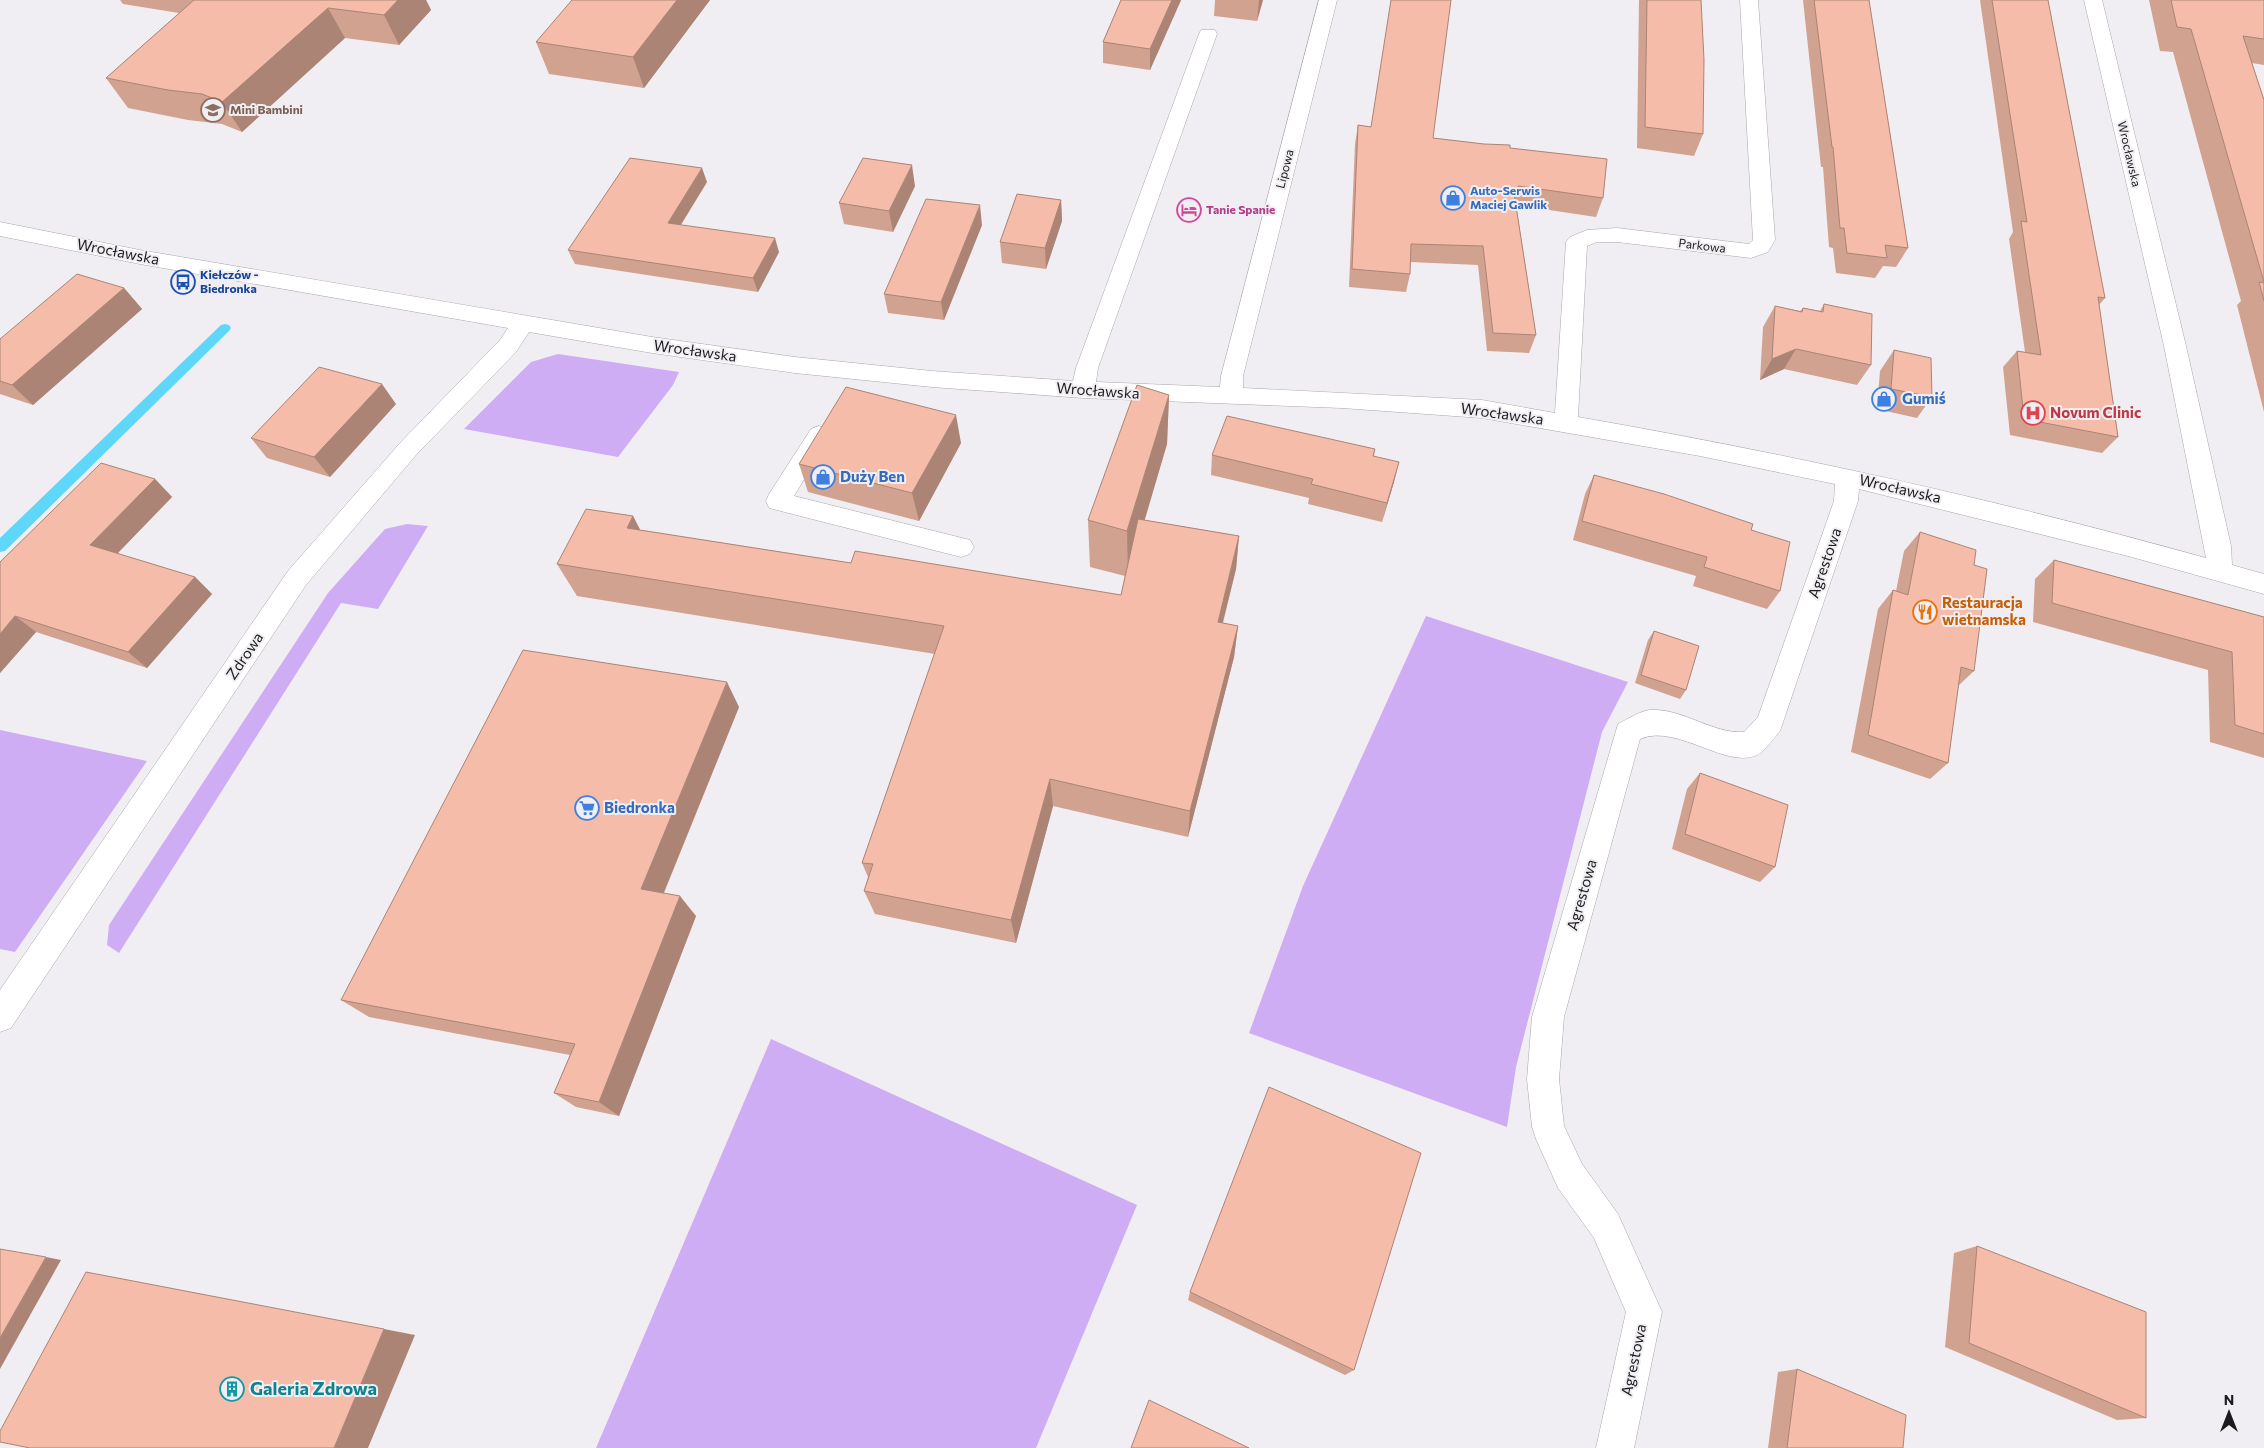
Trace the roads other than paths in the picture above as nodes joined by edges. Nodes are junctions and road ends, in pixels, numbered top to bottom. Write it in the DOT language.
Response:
graph roads {
  1 [pos="1328,0"];
  2 [pos="1749,0"];
  3 [pos="2093,0"];
  4 [pos="1208,34"];
  5 [pos="0,230"];
  6 [pos="523,323"];
  7 [pos="855,371"];
  8 [pos="1083,390"];
  9 [pos="843,394"];
  10 [pos="1231,397"];
  11 [pos="830,416"];
  12 [pos="1566,423"];
  13 [pos="1848,477"];
  14 [pos="961,548"];
  15 [pos="2220,571"];
  16 [pos="2264,584"];
  17 [pos="0,1017"];
  18 [pos="1615,1448"];
  1 -- 10 [label="street, Lipowa"];
  2 -- 12 [label="street, Parkowa"];
  3 -- 15 [label="street, Wrocławska"];
  4 -- 8 [label="street"];
  5 -- 6 [label="street, Wrocławska"];
  6 -- 7 [label="street, Wrocławska"];
  6 -- 17 [label="street, Zdrowa"];
  7 -- 8 [label="street, Wrocławska"];
  7 -- 9 [label="street"];
  8 -- 10 [label="street, Wrocławska"];
  10 -- 12 [label="street, Wrocławska"];
  11 -- 14 [label="street"];
  12 -- 13 [label="street, Wrocławska"];
  13 -- 15 [label="street, Wrocławska"];
  13 -- 18 [label="street, Agrestowa"];
  15 -- 16 [label="street, Wrocławska"];
}
